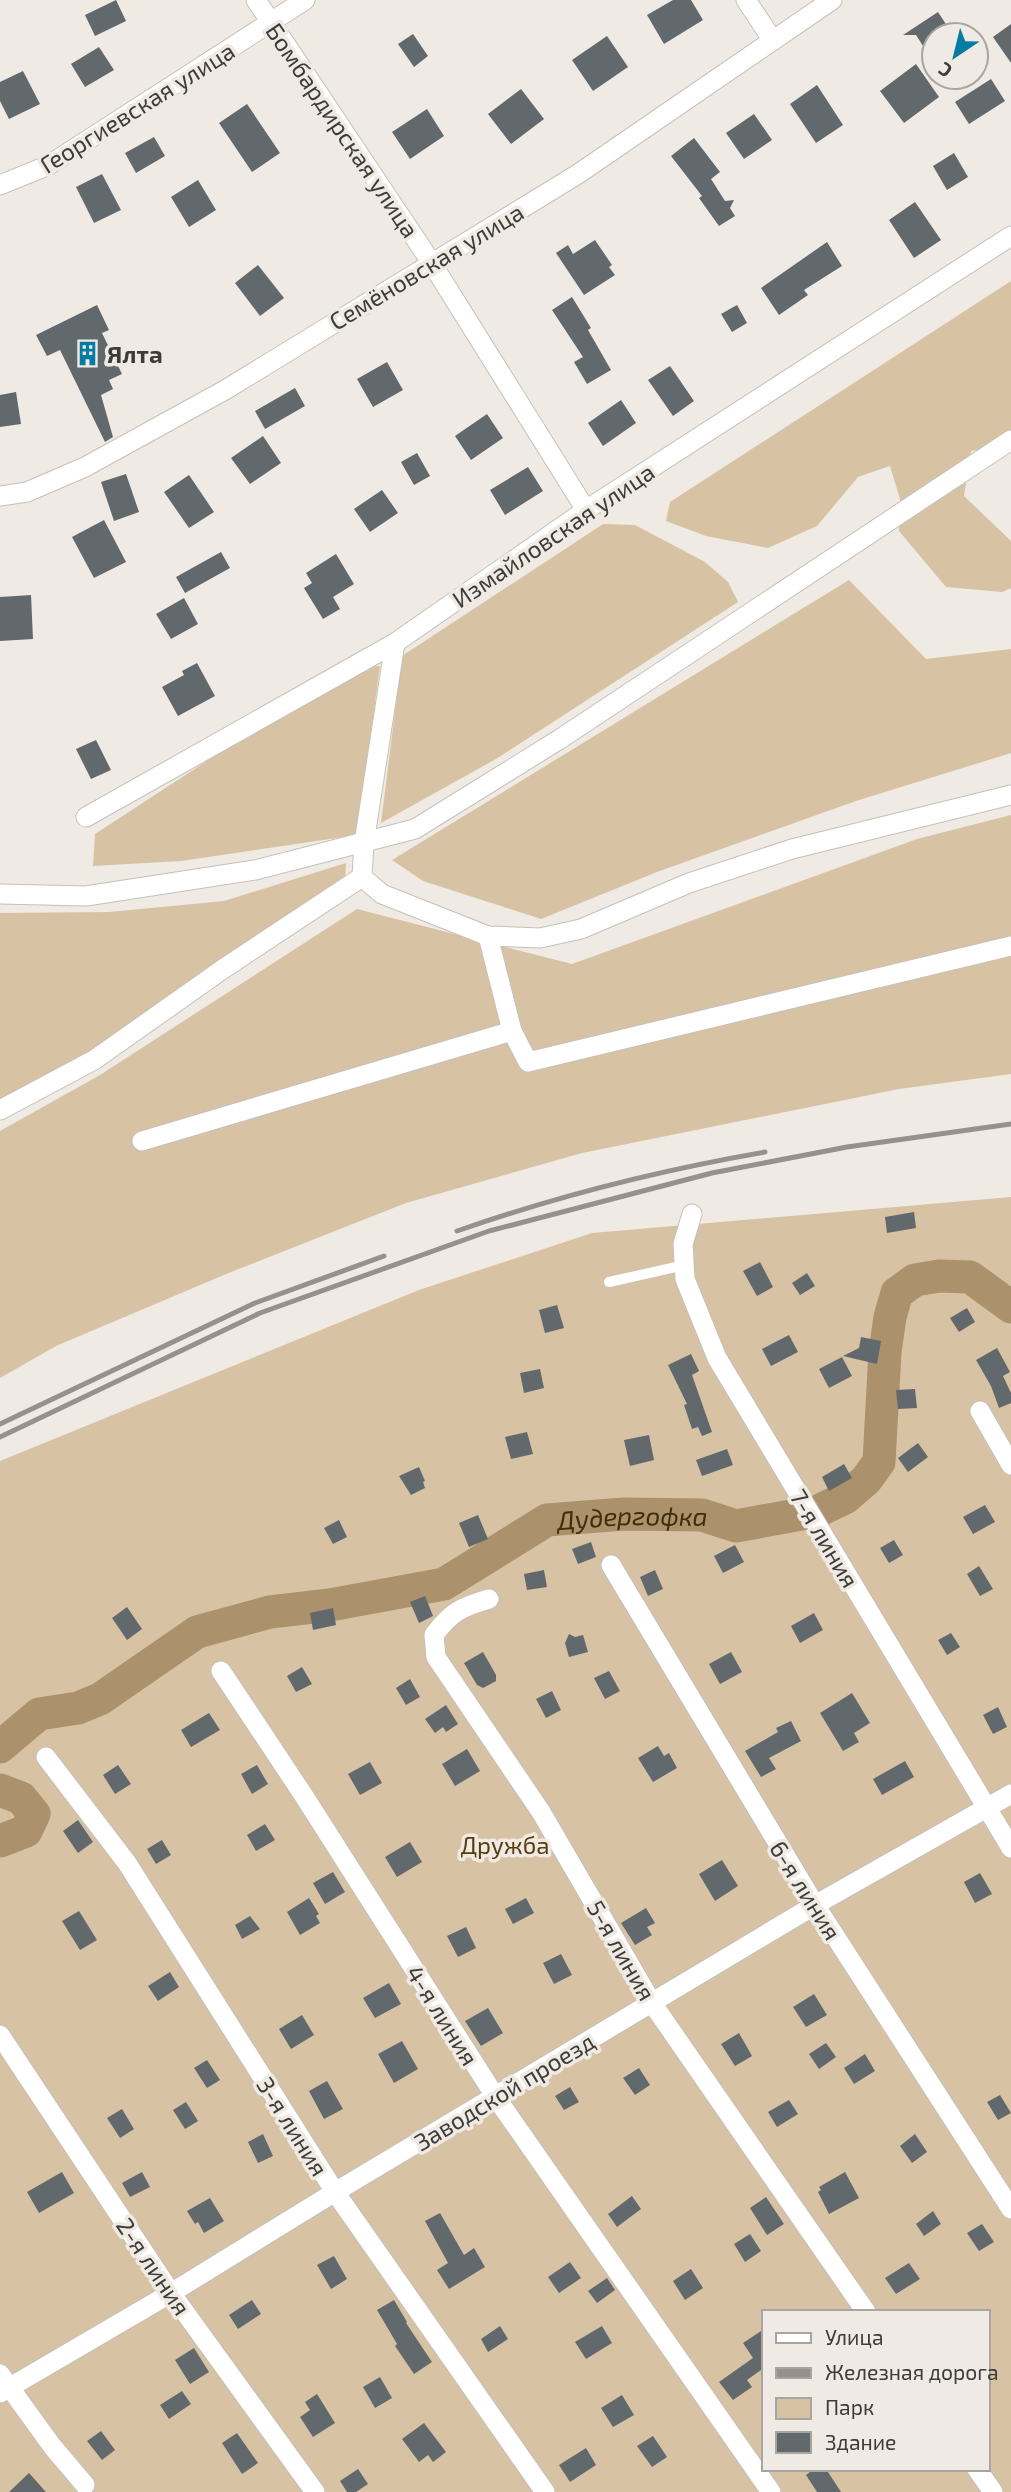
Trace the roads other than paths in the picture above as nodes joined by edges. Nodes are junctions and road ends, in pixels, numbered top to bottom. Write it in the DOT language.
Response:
graph roads {
  1 [pos="256,0"];
  2 [pos="305,0"];
  3 [pos="746,0"];
  4 [pos="832,0"];
  5 [pos="271,23"];
  6 [pos="772,39"];
  7 [pos="0,185"];
  8 [pos="1011,236"];
  9 [pos="431,262"];
  10 [pos="1011,440"];
  11 [pos="0,496"];
  12 [pos="586,510"];
  13 [pos="395,643"];
  14 [pos="1011,795"];
  15 [pos="86,817"];
  16 [pos="364,843"];
  17 [pos="362,877"];
  18 [pos="0,894"];
  19 [pos="488,936"];
  20 [pos="1011,946"];
  21 [pos="512,1031"];
  22 [pos="0,1110"];
  23 [pos="142,1141"];
  24 [pos="692,1214"];
  25 [pos="685,1265"];
  26 [pos="609,1282"];
  27 [pos="980,1411"];
  28 [pos="1011,1465"];
  29 [pos="611,1565"];
  30 [pos="489,1599"];
  31 [pos="220,1671"];
  32 [pos="46,1757"];
  33 [pos="1011,1794"];
  34 [pos="986,1809"];
  35 [pos="1011,1848"];
  36 [pos="815,1905"];
  37 [pos="652,2003"];
  38 [pos="0,2035"];
  39 [pos="495,2096"];
  40 [pos="335,2192"];
  41 [pos="1011,2209"];
  42 [pos="171,2293"];
  43 [pos="865,2310"];
  44 [pos="3,2385"];
  45 [pos="977,2471"];
  46 [pos="85,2486"];
  47 [pos="315,2492"];
  48 [pos="545,2492"];
  49 [pos="771,2492"];
  50 [pos="993,2492"];
  1 -- 5 [label="street, Бомбардирская улица"];
  2 -- 5 [label="street, Георгиевская улица"];
  3 -- 6 [label="street"];
  4 -- 6 [label="street, Семёновская улица"];
  5 -- 7 [label="street, Георгиевская улица"];
  5 -- 9 [label="street, Бомбардирская улица"];
  6 -- 9 [label="street, Семёновская улица"];
  8 -- 12 [label="street, Измайловская улица"];
  9 -- 11 [label="street, Семёновская улица"];
  9 -- 12 [label="street, Бомбардирская улица"];
  10 -- 16 [label="street"];
  12 -- 13 [label="street, Измайловская улица"];
  13 -- 15 [label="street, Измайловская улица"];
  13 -- 16 [label="street"];
  14 -- 19 [label="street"];
  16 -- 17 [label="street"];
  16 -- 18 [label="street"];
  17 -- 19 [label="street"];
  17 -- 22 [label="street"];
  19 -- 21 [label="street"];
  20 -- 21 [label="street"];
  21 -- 23 [label="street"];
  24 -- 25 [label="street, 7-я линия"];
  25 -- 26 [label="lane"];
  25 -- 34 [label="street, 7-я линия"];
  27 -- 28 [label="street"];
  29 -- 36 [label="street, 6-я линия"];
  30 -- 37 [label="street, 5-я линия"];
  31 -- 39 [label="street, 4-я линия"];
  32 -- 40 [label="street, 3-я линия"];
  33 -- 34 [label="street, Заводской проезд"];
  34 -- 35 [label="street, 7-я линия"];
  34 -- 36 [label="street, Заводской проезд"];
  36 -- 37 [label="street, Заводской проезд"];
  36 -- 41 [label="street, 6-я линия"];
  37 -- 39 [label="street, Заводской проезд"];
  37 -- 43 [label="street, 5-я линия"];
  38 -- 42 [label="street, 2-я линия"];
  39 -- 40 [label="street, Заводской проезд"];
  39 -- 49 [label="street, 4-я линия"];
  40 -- 42 [label="street, Заводской проезд"];
  40 -- 48 [label="street, 3-я линия"];
  42 -- 44 [label="street, Заводской проезд"];
  42 -- 47 [label="street, 2-я линия"];
  44 -- 46 [label="street"];
  45 -- 50 [label="street"];
}
